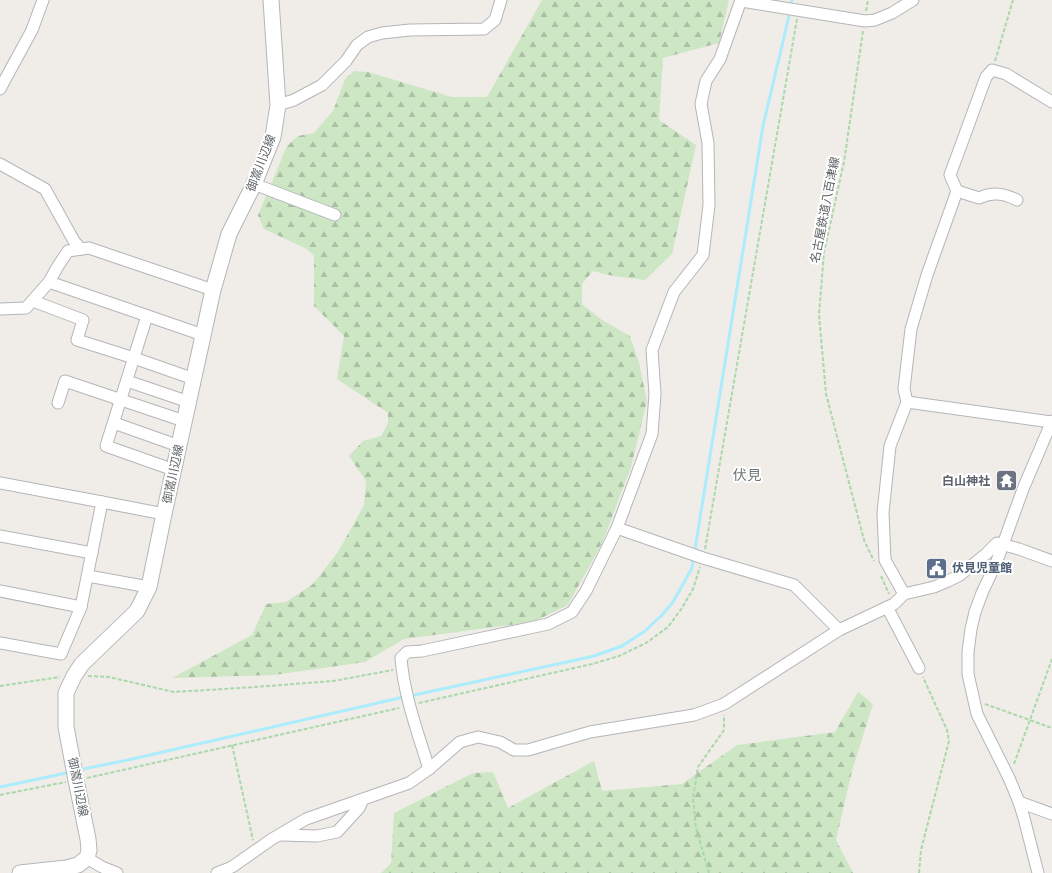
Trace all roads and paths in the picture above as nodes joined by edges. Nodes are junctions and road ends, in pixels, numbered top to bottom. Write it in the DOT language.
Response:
graph roads {
  1 [pos="43,0"];
  2 [pos="271,0"];
  3 [pos="501,0"];
  4 [pos="741,0"];
  5 [pos="868,0"];
  6 [pos="913,0"];
  7 [pos="1013,0"];
  8 [pos="798,10"];
  9 [pos="865,21"];
  10 [pos="992,70"];
  11 [pos="0,88"];
  12 [pos="1052,102"];
  13 [pos="278,105"];
  14 [pos="0,164"];
  15 [pos="254,184"];
  16 [pos="957,191"];
  17 [pos="1017,200"];
  18 [pos="336,215"];
  19 [pos="81,249"];
  20 [pos="49,282"];
  21 [pos="213,290"];
  22 [pos="33,301"];
  23 [pos="0,309"];
  24 [pos="148,316"];
  25 [pos="203,335"];
  26 [pos="134,358"];
  27 [pos="194,379"];
  28 [pos="127,381"];
  29 [pos="121,400"];
  30 [pos="189,402"];
  31 [pos="907,402"];
  32 [pos="58,403"];
  33 [pos="184,421"];
  34 [pos="1052,422"];
  35 [pos="114,423"];
  36 [pos="179,446"];
  37 [pos="174,470"];
  38 [pos="0,483"];
  39 [pos="102,502"];
  40 [pos="164,514"];
  41 [pos="617,528"];
  42 [pos="0,536"];
  43 [pos="1003,545"];
  44 [pos="92,553"];
  45 [pos="703,558"];
  46 [pos="874,562"];
  47 [pos="1052,562"];
  48 [pos="88,576"];
  49 [pos="881,576"];
  50 [pos="149,587"];
  51 [pos="0,591"];
  52 [pos="904,594"];
  53 [pos="890,606"];
  54 [pos="82,607"];
  55 [pos="839,630"];
  56 [pos="0,643"];
  57 [pos="1052,659"];
  58 [pos="402,668"];
  59 [pos="919,668"];
  60 [pos="74,676"];
  61 [pos="0,686"];
  62 [pos="974,700"];
  63 [pos="724,704"];
  64 [pos="409,706"];
  65 [pos="1030,720"];
  66 [pos="1052,728"];
  67 [pos="232,745"];
  68 [pos="430,769"];
  69 [pos="75,774"];
  70 [pos="1009,778"];
  71 [pos="0,795"];
  72 [pos="364,799"];
  73 [pos="1019,802"];
  74 [pos="1052,814"];
  75 [pos="281,834"];
  76 [pos="256,851"];
  77 [pos="87,858"];
  78 [pos="20,873"];
  79 [pos="117,873"];
  80 [pos="217,873"];
  81 [pos="709,873"];
  82 [pos="919,873"];
  83 [pos="1038,873"];
  1 -- 11 [label="street"];
  2 -- 13 [label="main road, 御嵩川辺線"];
  3 -- 13 [label="street"];
  4 -- 8 [label="street"];
  4 -- 41 [label="street"];
  5 -- 9 [label="path, 名古屋鉄道八百津線"];
  6 -- 9 [label="street"];
  7 -- 10 [label="path"];
  8 -- 9 [label="street"];
  8 -- 45 [label="path"];
  9 -- 46 [label="path, 名古屋鉄道八百津線"];
  10 -- 12 [label="street"];
  10 -- 16 [label="street"];
  13 -- 15 [label="main road, 御嵩川辺線"];
  14 -- 19 [label="street"];
  15 -- 18 [label="street"];
  15 -- 21 [label="main road, 御嵩川辺線"];
  16 -- 17 [label="street"];
  16 -- 31 [label="street"];
  19 -- 20 [label="street"];
  19 -- 21 [label="street"];
  20 -- 22 [label="street"];
  20 -- 24 [label="street"];
  21 -- 25 [label="main road, 御嵩川辺線"];
  22 -- 23 [label="street"];
  22 -- 26 [label="street"];
  24 -- 25 [label="street"];
  24 -- 26 [label="street"];
  25 -- 27 [label="main road, 御嵩川辺線"];
  26 -- 27 [label="street"];
  26 -- 28 [label="street"];
  27 -- 30 [label="main road, 御嵩川辺線"];
  28 -- 29 [label="street"];
  28 -- 30 [label="street"];
  29 -- 32 [label="street"];
  29 -- 33 [label="street"];
  29 -- 35 [label="street"];
  30 -- 33 [label="main road, 御嵩川辺線"];
  31 -- 34 [label="street"];
  31 -- 52 [label="street"];
  33 -- 36 [label="main road, 御嵩川辺線"];
  34 -- 43 [label="street"];
  35 -- 36 [label="street"];
  35 -- 37 [label="street"];
  36 -- 37 [label="main road, 御嵩川辺線"];
  37 -- 40 [label="main road, 御嵩川辺線"];
  38 -- 39 [label="street"];
  39 -- 40 [label="street"];
  39 -- 44 [label="street"];
  40 -- 50 [label="main road, 御嵩川辺線"];
  41 -- 45 [label="street"];
  41 -- 58 [label="street"];
  42 -- 44 [label="street"];
  43 -- 47 [label="street"];
  43 -- 52 [label="street"];
  43 -- 62 [label="street"];
  44 -- 48 [label="street"];
  45 -- 55 [label="street"];
  45 -- 64 [label="path"];
  48 -- 50 [label="street"];
  48 -- 54 [label="street"];
  49 -- 53 [label="path"];
  50 -- 60 [label="main road, 御嵩川辺線"];
  51 -- 54 [label="street"];
  52 -- 53 [label="street"];
  53 -- 55 [label="street"];
  53 -- 59 [label="street"];
  54 -- 56 [label="street"];
  55 -- 63 [label="street"];
  57 -- 65 [label="path"];
  58 -- 60 [label="path"];
  58 -- 64 [label="street"];
  59 -- 82 [label="path"];
  60 -- 61 [label="path"];
  60 -- 69 [label="main road, 御嵩川辺線"];
  62 -- 65 [label="path"];
  62 -- 70 [label="street"];
  63 -- 68 [label="street"];
  63 -- 81 [label="path"];
  64 -- 67 [label="path"];
  64 -- 68 [label="street"];
  65 -- 66 [label="path"];
  65 -- 70 [label="path"];
  67 -- 69 [label="path"];
  67 -- 76 [label="path"];
  68 -- 72 [label="street"];
  69 -- 71 [label="path"];
  69 -- 77 [label="main road, 御嵩川辺線"];
  70 -- 73 [label="street"];
  72 -- 75 [label="street"];
  72 -- 75 [label="street"];
  73 -- 74 [label="street"];
  73 -- 83 [label="street"];
  75 -- 76 [label="street"];
  76 -- 80 [label="street"];
  77 -- 78 [label="main road"];
  77 -- 79 [label="street"];
}
